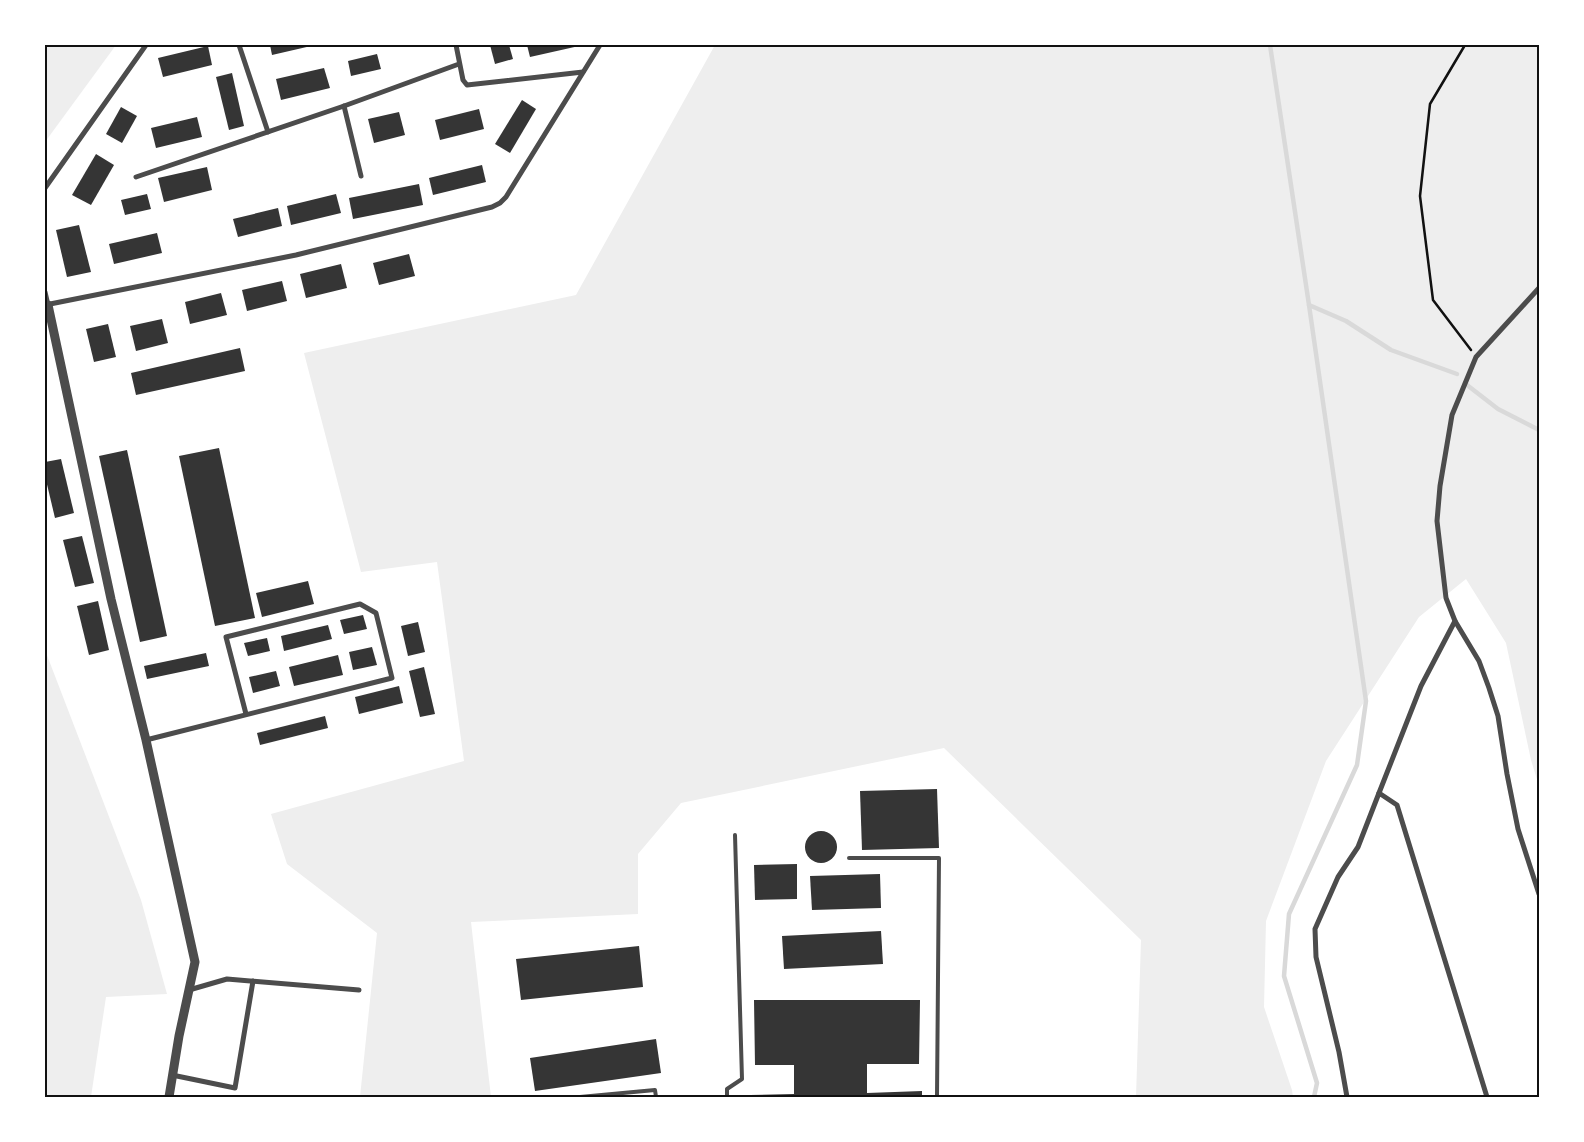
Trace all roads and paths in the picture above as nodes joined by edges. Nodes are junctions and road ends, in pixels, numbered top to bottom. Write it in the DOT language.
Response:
graph roads {
  1 [pos="146,45"];
  2 [pos="239,45"];
  3 [pos="456,45"];
  4 [pos="600,45"];
  5 [pos="1465,45"];
  6 [pos="459,64"];
  7 [pos="583,72"];
  8 [pos="344,106"];
  9 [pos="268,132"];
  10 [pos="361,176"];
  11 [pos="136,177"];
  12 [pos="45,188"];
  13 [pos="1539,288"];
  14 [pos="45,292"];
  15 [pos="46,305"];
  16 [pos="1476,357"];
  17 [pos="1455,621"];
  18 [pos="246,714"];
  19 [pos="146,740"];
  20 [pos="1379,793"];
  21 [pos="735,835"];
  22 [pos="848,858"];
  23 [pos="1539,894"];
  24 [pos="253,981"];
  25 [pos="188,990"];
  26 [pos="359,990"];
  27 [pos="172,1075"];
  28 [pos="169,1097"];
  29 [pos="580,1097"];
  30 [pos="656,1097"];
  31 [pos="727,1097"];
  32 [pos="938,1097"];
  33 [pos="1347,1097"];
  34 [pos="1487,1097"];
  1 -- 12 [label="street"];
  2 -- 9 [label="street"];
  3 -- 6 [label="street"];
  4 -- 7 [label="street"];
  5 -- 16 [label="path"];
  6 -- 7 [label="street"];
  6 -- 8 [label="street"];
  7 -- 15 [label="street"];
  8 -- 9 [label="street"];
  8 -- 10 [label="street"];
  9 -- 11 [label="street"];
  13 -- 16 [label="street"];
  14 -- 15 [label="street"];
  15 -- 19 [label="street"];
  16 -- 17 [label="street"];
  17 -- 20 [label="street"];
  17 -- 23 [label="street"];
  18 -- 18 [label="street"];
  18 -- 19 [label="street"];
  19 -- 25 [label="street"];
  20 -- 33 [label="street"];
  20 -- 34 [label="street"];
  21 -- 31 [label="lane"];
  22 -- 32 [label="lane"];
  24 -- 25 [label="street"];
  24 -- 26 [label="street"];
  24 -- 27 [label="street"];
  25 -- 27 [label="street"];
  27 -- 28 [label="street"];
  29 -- 30 [label="lane"];
}
